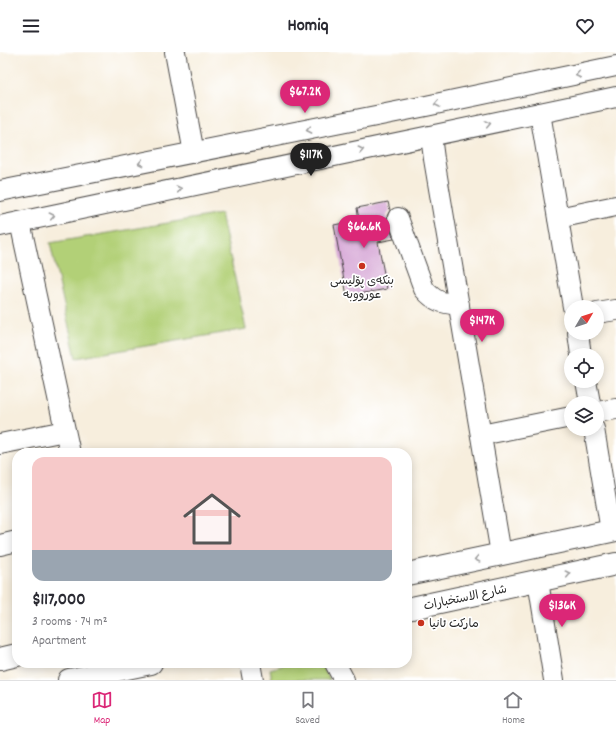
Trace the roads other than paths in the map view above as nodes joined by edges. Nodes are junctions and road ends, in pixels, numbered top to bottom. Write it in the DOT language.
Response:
graph roads {
  1 [pos="174,52"];
  2 [pos="616,66"];
  3 [pos="616,97"];
  4 [pos="540,113"];
  5 [pos="431,136"];
  6 [pos="194,153"];
  7 [pos="0,191"];
  8 [pos="616,206"];
  9 [pos="398,218"];
  10 [pos="558,218"];
  11 [pos="20,222"];
  12 [pos="0,226"];
  13 [pos="572,300"];
  14 [pos="459,305"];
  15 [pos="616,310"];
  16 [pos="604,312"];
  17 [pos="616,408"];
  18 [pos="604,411"];
  19 [pos="564,419"];
  20 [pos="65,431"];
  21 [pos="481,435"];
  22 [pos="595,436"];
  23 [pos="0,444"];
  24 [pos="69,448"];
  25 [pos="614,531"];
  26 [pos="12,542"];
  27 [pos="0,545"];
  28 [pos="501,554"];
  29 [pos="616,564"];
  30 [pos="412,573"];
  31 [pos="538,581"];
  32 [pos="412,608"];
  33 [pos="12,656"];
  34 [pos="0,659"];
  35 [pos="127,668"];
  36 [pos="251,668"];
  37 [pos="338,668"];
  38 [pos="69,680"];
  39 [pos="253,680"];
  40 [pos="344,680"];
  41 [pos="554,680"];
  1 -- 6 [label="street"];
  2 -- 6 [label="street, one-way"];
  3 -- 4 [label="street"];
  5 -- 4 [label="street, one-way"];
  4 -- 10 [label="street"];
  11 -- 5 [label="street, one-way"];
  5 -- 14 [label="street"];
  6 -- 7 [label="street, one-way"];
  8 -- 10 [label="street"];
  9 -- 14 [label="street"];
  10 -- 13 [label="street"];
  11 -- 12 [label="street"];
  11 -- 20 [label="street"];
  14 -- 21 [label="street"];
  15 -- 16 [label="street"];
  17 -- 18 [label="street"];
  19 -- 21 [label="street"];
  20 -- 23 [label="street"];
  20 -- 24 [label="street"];
  21 -- 28 [label="street"];
  22 -- 25 [label="street"];
  25 -- 28 [label="main road"];
  26 -- 27 [label="street"];
  28 -- 30 [label="main road, one-way"];
  31 -- 29 [label="main road, شارع الاستخبارات, one-way"];
  31 -- 32 [label="main road, شارع الاستخبارات"];
  31 -- 41 [label="street"];
  33 -- 34 [label="main road"];
  35 -- 38 [label="main road"];
  36 -- 39 [label="street"];
  37 -- 40 [label="street"];
}
